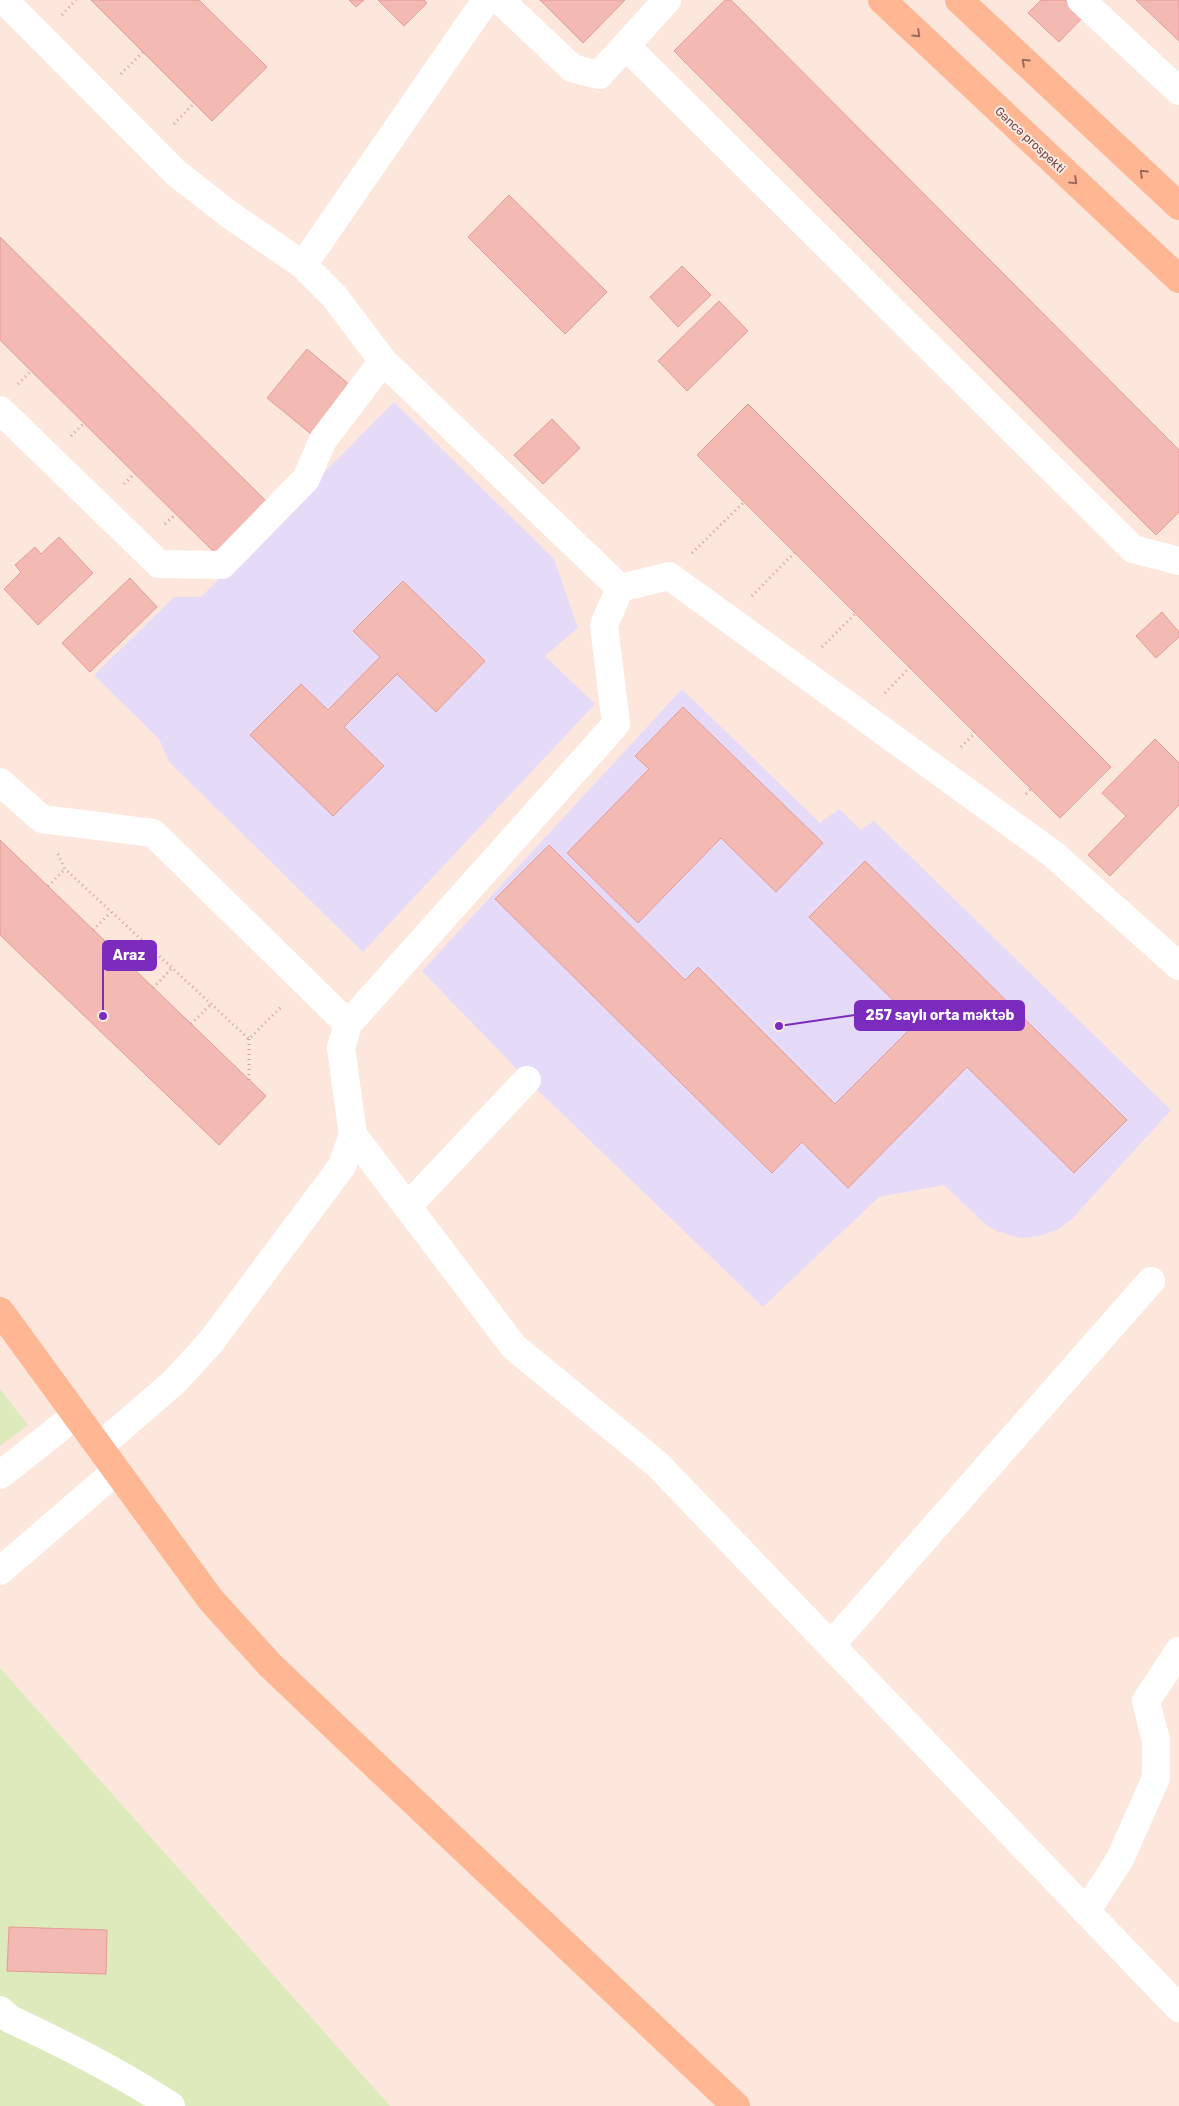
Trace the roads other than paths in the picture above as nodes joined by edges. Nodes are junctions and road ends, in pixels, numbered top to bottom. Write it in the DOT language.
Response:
graph roads {
  1 [pos="486,0"];
  2 [pos="500,0"];
  3 [pos="667,0"];
  4 [pos="882,0"];
  5 [pos="1081,0"];
  6 [pos="971,4"];
  7 [pos="4,7"];
  8 [pos="626,46"];
  9 [pos="1179,91"];
  10 [pos="1179,206"];
  11 [pos="303,265"];
  12 [pos="1179,279"];
  13 [pos="383,362"];
  14 [pos="0,410"];
  15 [pos="1179,561"];
  16 [pos="620,588"];
  17 [pos="0,782"];
  18 [pos="1179,966"];
  19 [pos="348,1024"];
  20 [pos="527,1080"];
  21 [pos="353,1135"];
  22 [pos="407,1207"];
  23 [pos="1151,1281"];
  24 [pos="0,1310"];
  25 [pos="76,1416"];
  26 [pos="99,1447"];
  27 [pos="116,1471"];
  28 [pos="0,1475"];
  29 [pos="0,1571"];
  30 [pos="831,1645"];
  31 [pos="1179,1651"];
  32 [pos="1086,1912"];
  33 [pos="1179,2008"];
  34 [pos="3,2022"];
  35 [pos="171,2106"];
  36 [pos="736,2106"];
  1 -- 11 [label="street"];
  2 -- 8 [label="street"];
  3 -- 8 [label="street"];
  4 -- 12 [label="main road, Gəncə prospekti, one-way"];
  5 -- 9 [label="street"];
  10 -- 6 [label="main road, one-way"];
  7 -- 11 [label="street"];
  8 -- 15 [label="street"];
  11 -- 13 [label="street"];
  13 -- 14 [label="street"];
  13 -- 16 [label="street"];
  16 -- 18 [label="street"];
  16 -- 19 [label="street"];
  17 -- 19 [label="street"];
  19 -- 21 [label="street"];
  20 -- 22 [label="street"];
  21 -- 22 [label="street"];
  21 -- 26 [label="street"];
  22 -- 30 [label="street"];
  23 -- 30 [label="street"];
  24 -- 25 [label="main road"];
  25 -- 26 [label="main road"];
  25 -- 28 [label="street"];
  26 -- 27 [label="main road"];
  27 -- 29 [label="street"];
  27 -- 36 [label="main road"];
  30 -- 32 [label="street"];
  31 -- 32 [label="street"];
  32 -- 33 [label="street"];
  34 -- 35 [label="street"];
}
